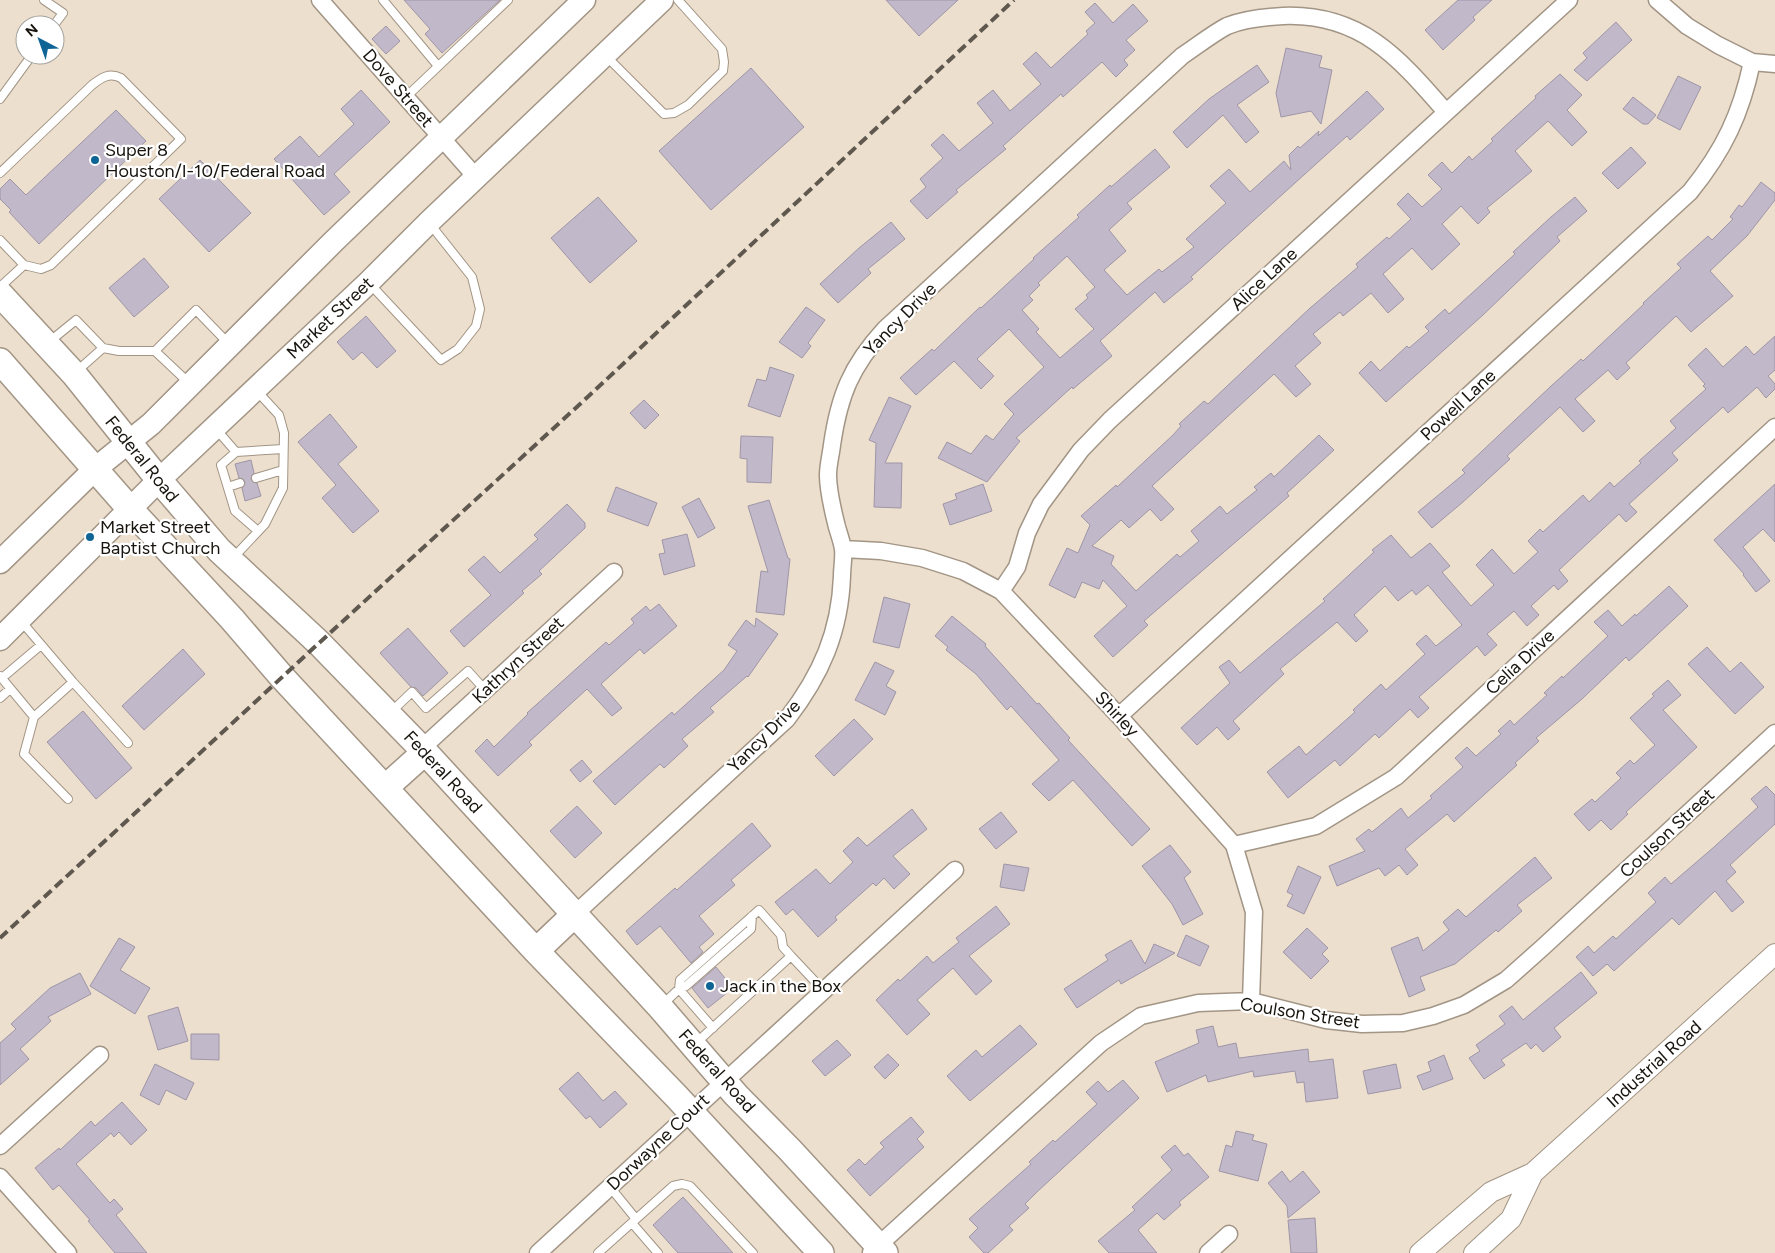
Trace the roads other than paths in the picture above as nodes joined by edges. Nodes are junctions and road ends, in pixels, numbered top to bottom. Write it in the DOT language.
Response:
graph roads {
  1 [pos="44,0"];
  2 [pos="383,0"];
  3 [pos="508,0"];
  4 [pos="584,0"];
  5 [pos="662,0"];
  6 [pos="678,0"];
  7 [pos="1569,0"];
  8 [pos="1657,0"];
  9 [pos="325,2"];
  10 [pos="62,15"];
  11 [pos="604,55"];
  12 [pos="1752,62"];
  13 [pos="1775,64"];
  14 [pos="25,65"];
  15 [pos="438,66"];
  16 [pos="406,97"];
  17 [pos="0,99"];
  18 [pos="1446,112"];
  19 [pos="442,138"];
  20 [pos="0,172"];
  21 [pos="476,177"];
  22 [pos="429,222"];
  23 [pos="0,240"];
  24 [pos="24,266"];
  25 [pos="369,282"];
  26 [pos="0,287"];
  27 [pos="0,294"];
  28 [pos="47,344"];
  29 [pos="230,345"];
  30 [pos="103,348"];
  31 [pos="155,350"];
  32 [pos="0,362"];
  33 [pos="74,374"];
  34 [pos="190,385"];
  35 [pos="255,388"];
  36 [pos="1775,427"];
  37 [pos="214,428"];
  38 [pos="128,442"];
  39 [pos="283,449"];
  40 [pos="236,452"];
  41 [pos="95,469"];
  42 [pos="283,470"];
  43 [pos="256,478"];
  44 [pos="159,480"];
  45 [pos="240,483"];
  46 [pos="228,487"];
  47 [pos="130,509"];
  48 [pos="258,531"];
  49 [pos="843,549"];
  50 [pos="230,560"];
  51 [pos="0,562"];
  52 [pos="614,572"];
  53 [pos="1001,591"];
  54 [pos="19,620"];
  55 [pos="0,639"];
  56 [pos="41,644"];
  57 [pos="1,677"];
  58 [pos="74,682"];
  59 [pos="10,689"];
  60 [pos="485,690"];
  61 [pos="0,698"];
  62 [pos="388,714"];
  63 [pos="1119,716"];
  64 [pos="34,718"];
  65 [pos="1775,733"];
  66 [pos="128,743"];
  67 [pos="423,750"];
  68 [pos="385,788"];
  69 [pos="68,799"];
  70 [pos="1234,844"];
  71 [pos="955,870"];
  72 [pos="575,914"];
  73 [pos="536,951"];
  74 [pos="1775,954"];
  75 [pos="791,956"];
  76 [pos="679,990"];
  77 [pos="823,990"];
  78 [pos="1251,1001"];
  79 [pos="660,1007"];
  80 [pos="713,1028"];
  81 [pos="693,1046"];
  82 [pos="100,1055"];
  83 [pos="723,1081"];
  84 [pos="690,1112"];
  85 [pos="0,1146"];
  86 [pos="1533,1173"];
  87 [pos="0,1177"];
  88 [pos="610,1187"];
  89 [pos="634,1221"];
  90 [pos="1229,1234"];
  91 [pos="878,1250"];
  92 [pos="68,1253"];
  93 [pos="538,1253"];
  94 [pos="598,1253"];
  95 [pos="658,1253"];
  96 [pos="753,1253"];
  97 [pos="820,1253"];
  98 [pos="1208,1253"];
  99 [pos="1420,1253"];
  100 [pos="1474,1253"];
  1 -- 10 [label="lane"];
  2 -- 15 [label="lane"];
  3 -- 15 [label="lane"];
  4 -- 19 [label="main road"];
  5 -- 11 [label="main road, Market Street"];
  6 -- 11 [label="lane"];
  7 -- 18 [label="street, Alice Lane"];
  8 -- 12 [label="street"];
  9 -- 16 [label="street, Dove Street"];
  11 -- 21 [label="main road, Market Street"];
  12 -- 13 [label="street"];
  12 -- 63 [label="street, Powell Lane"];
  14 -- 17 [label="lane"];
  15 -- 16 [label="lane"];
  16 -- 19 [label="street, Dove Street"];
  18 -- 49 [label="street, Yancy Drive"];
  18 -- 53 [label="street, Alice Lane"];
  19 -- 21 [label="street, Dove Street"];
  19 -- 29 [label="main road"];
  20 -- 24 [label="lane"];
  21 -- 22 [label="main road, Market Street"];
  22 -- 25 [label="main road, Market Street"];
  22 -- 25 [label="lane"];
  23 -- 24 [label="lane"];
  24 -- 26 [label="lane"];
  25 -- 35 [label="main road, Market Street"];
  27 -- 28 [label="main road, Federal Road"];
  28 -- 30 [label="lane"];
  28 -- 33 [label="main road, Federal Road"];
  29 -- 31 [label="lane"];
  29 -- 34 [label="main road"];
  30 -- 31 [label="lane"];
  30 -- 33 [label="lane"];
  31 -- 34 [label="lane"];
  32 -- 41 [label="main road"];
  33 -- 38 [label="main road, Federal Road"];
  34 -- 38 [label="main road"];
  35 -- 37 [label="main road, Market Street"];
  35 -- 39 [label="lane"];
  36 -- 70 [label="street, Celia Drive"];
  37 -- 40 [label="lane"];
  37 -- 44 [label="main road, Market Street"];
  38 -- 41 [label="main road"];
  38 -- 44 [label="main road, Federal Road"];
  39 -- 40 [label="lane"];
  39 -- 42 [label="lane"];
  40 -- 46 [label="lane"];
  41 -- 47 [label="main road"];
  41 -- 51 [label="main road"];
  42 -- 43 [label="lane"];
  42 -- 48 [label="lane"];
  44 -- 47 [label="main road, Market Street"];
  44 -- 50 [label="main road, Federal Road"];
  45 -- 46 [label="lane"];
  46 -- 48 [label="lane"];
  47 -- 54 [label="main road, Market Street"];
  47 -- 68 [label="main road"];
  48 -- 50 [label="lane"];
  49 -- 53 [label="street, Shirley"];
  49 -- 72 [label="street, Yancy Drive"];
  50 -- 62 [label="main road, Federal Road"];
  52 -- 60 [label="street, Kathryn Street"];
  53 -- 63 [label="street, Shirley"];
  54 -- 55 [label="main road, Market Street"];
  54 -- 56 [label="lane"];
  56 -- 57 [label="lane"];
  56 -- 58 [label="lane"];
  57 -- 59 [label="lane"];
  58 -- 64 [label="lane"];
  58 -- 66 [label="lane"];
  59 -- 61 [label="lane"];
  59 -- 64 [label="lane"];
  60 -- 62 [label="lane"];
  60 -- 67 [label="street, Kathryn Street"];
  62 -- 67 [label="main road, Federal Road"];
  63 -- 70 [label="street, Shirley"];
  64 -- 69 [label="lane"];
  65 -- 78 [label="street, Coulson Street"];
  67 -- 68 [label="main road"];
  67 -- 72 [label="main road, Federal Road"];
  68 -- 73 [label="main road"];
  70 -- 78 [label="street, Shirley"];
  71 -- 77 [label="street, Dorwayne Court"];
  72 -- 73 [label="main road"];
  72 -- 79 [label="main road, Federal Road"];
  73 -- 84 [label="main road"];
  74 -- 86 [label="street, Industrial Road"];
  75 -- 76 [label="lane"];
  75 -- 77 [label="lane"];
  75 -- 80 [label="lane"];
  76 -- 79 [label="lane"];
  76 -- 80 [label="lane"];
  77 -- 83 [label="street, Dorwayne Court"];
  78 -- 91 [label="street, Coulson Street"];
  79 -- 81 [label="main road, Federal Road"];
  80 -- 81 [label="lane"];
  81 -- 83 [label="main road, Federal Road"];
  82 -- 85 [label="street"];
  83 -- 84 [label="street, Dorwayne Court"];
  83 -- 91 [label="main road, Federal Road"];
  84 -- 88 [label="street, Dorwayne Court"];
  84 -- 97 [label="main road"];
  86 -- 99 [label="street, Industrial Road"];
  86 -- 100 [label="street, Industrial Road"];
  87 -- 92 [label="street"];
  88 -- 89 [label="lane"];
  88 -- 93 [label="street, Dorwayne Court"];
  89 -- 94 [label="lane"];
  89 -- 95 [label="lane"];
  89 -- 96 [label="lane"];
  90 -- 98 [label="street"];
}
